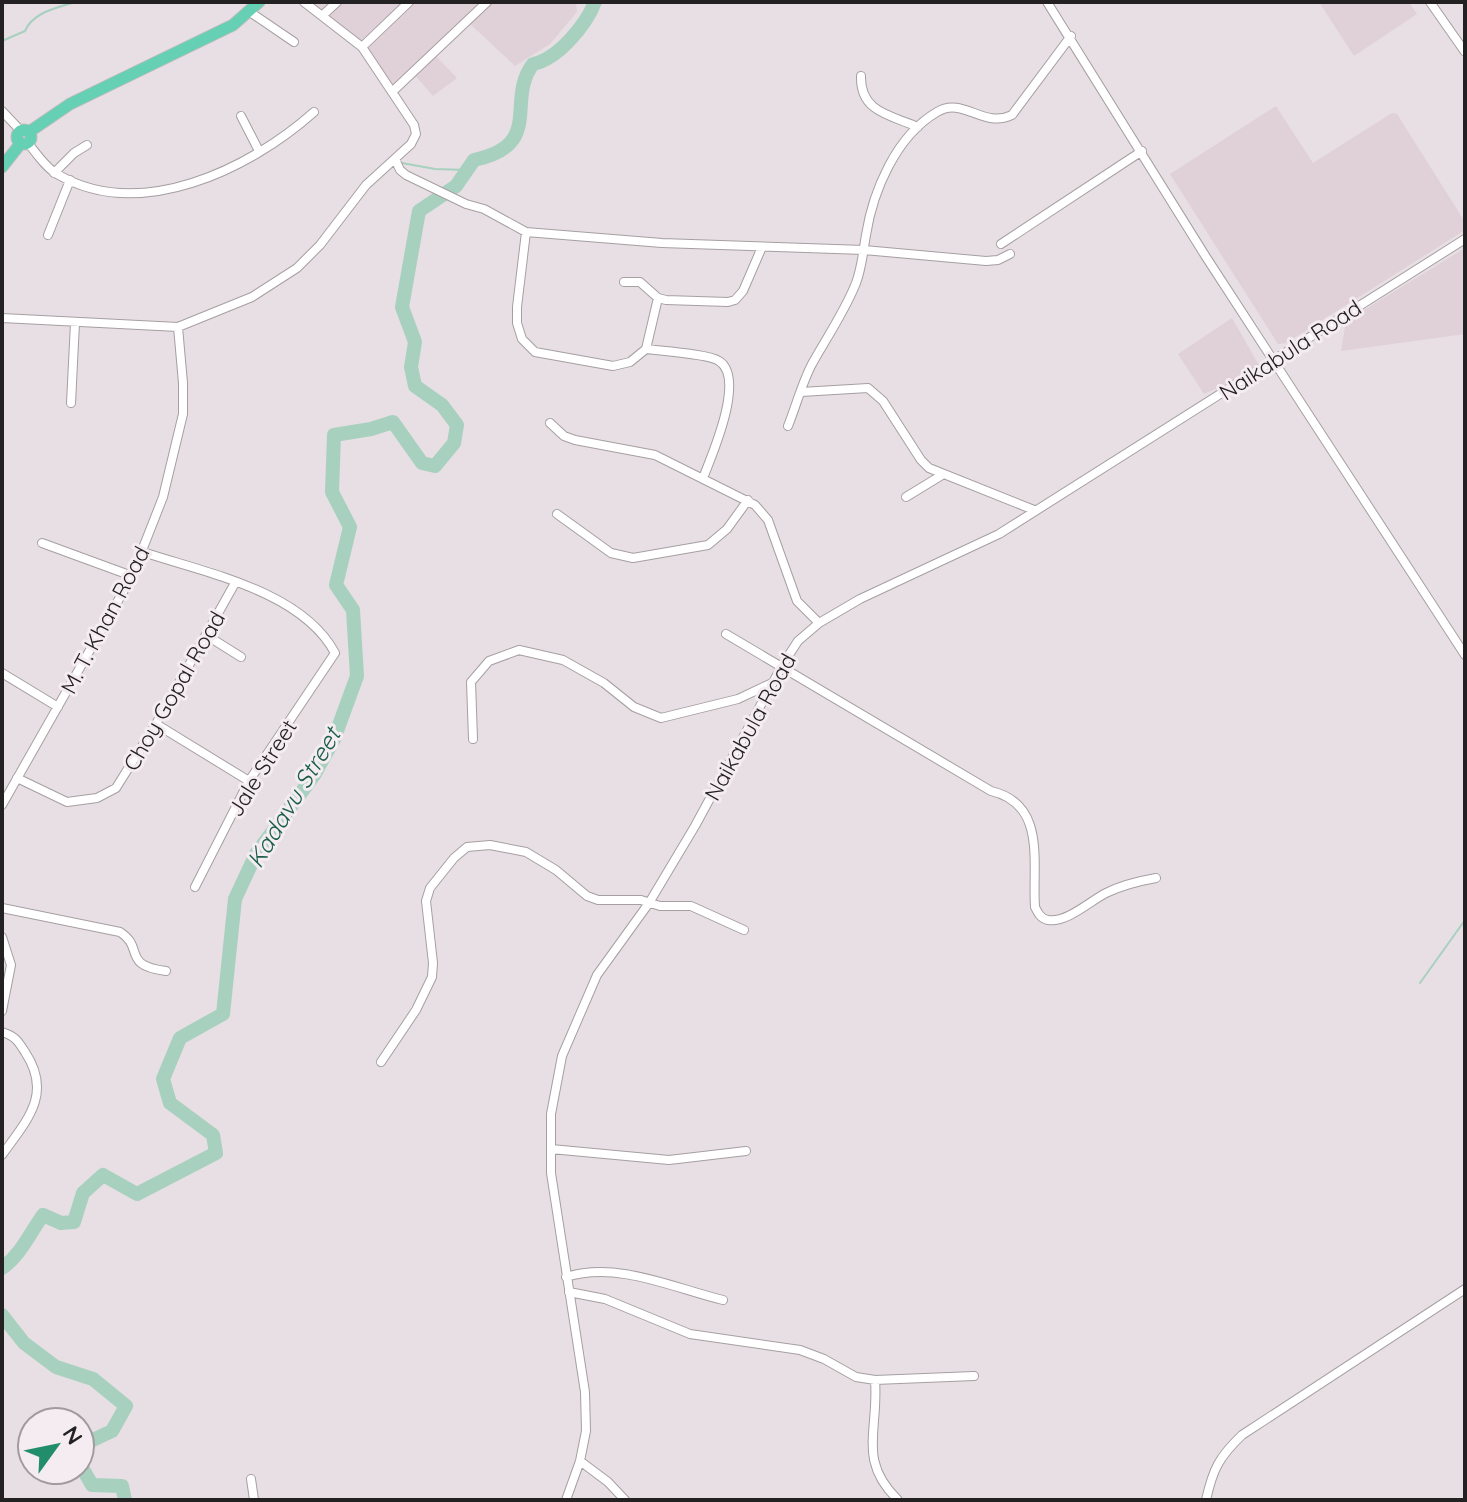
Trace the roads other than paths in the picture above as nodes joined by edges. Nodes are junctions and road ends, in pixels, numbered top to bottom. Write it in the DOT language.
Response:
graph roads {
  1 [pos="259,2"];
  2 [pos="304,2"];
  3 [pos="337,2"];
  4 [pos="409,2"];
  5 [pos="487,2"];
  6 [pos="1047,2"];
  7 [pos="1430,2"];
  8 [pos="250,12"];
  9 [pos="323,15"];
  10 [pos="1071,36"];
  11 [pos="294,42"];
  12 [pos="362,47"];
  13 [pos="1465,52"];
  14 [pos="861,76"];
  15 [pos="393,91"];
  16 [pos="2,111"];
  17 [pos="314,112"];
  18 [pos="241,116"];
  19 [pos="918,127"];
  20 [pos="25,137"];
  21 [pos="87,145"];
  22 [pos="259,151"];
  23 [pos="1142,151"];
  24 [pos="395,159"];
  25 [pos="2,167"];
  26 [pos="54,173"];
  27 [pos="70,180"];
  28 [pos="526,232"];
  29 [pos="48,235"];
  30 [pos="1465,239"];
  31 [pos="1001,244"];
  32 [pos="762,247"];
  33 [pos="864,250"];
  34 [pos="1010,254"];
  35 [pos="624,282"];
  36 [pos="658,298"];
  37 [pos="2,318"];
  38 [pos="75,323"];
  39 [pos="178,327"];
  40 [pos="646,349"];
  41 [pos="1275,360"];
  42 [pos="801,392"];
  43 [pos="71,403"];
  44 [pos="550,423"];
  45 [pos="788,426"];
  46 [pos="942,475"];
  47 [pos="703,478"];
  48 [pos="906,497"];
  49 [pos="748,500"];
  50 [pos="1034,510"];
  51 [pos="557,514"];
  52 [pos="42,543"];
  53 [pos="143,552"];
  54 [pos="132,576"];
  55 [pos="235,583"];
  56 [pos="819,623"];
  57 [pos="726,634"];
  58 [pos="206,635"];
  59 [pos="1465,655"];
  60 [pos="241,657"];
  61 [pos="781,667"];
  62 [pos="2,673"];
  63 [pos="773,683"];
  64 [pos="58,707"];
  65 [pos="156,724"];
  66 [pos="473,739"];
  67 [pos="17,778"];
  68 [pos="249,781"];
  69 [pos="2,805"];
  70 [pos="1156,878"];
  71 [pos="195,887"];
  72 [pos="649,903"];
  73 [pos="2,908"];
  74 [pos="744,930"];
  75 [pos="2,937"];
  76 [pos="166,971"];
  77 [pos="2,1011"];
  78 [pos="2,1032"];
  79 [pos="381,1062"];
  80 [pos="551,1149"];
  81 [pos="746,1151"];
  82 [pos="2,1155"];
  83 [pos="566,1277"];
  84 [pos="1465,1289"];
  85 [pos="569,1292"];
  86 [pos="723,1300"];
  87 [pos="974,1376"];
  88 [pos="875,1380"];
  89 [pos="580,1461"];
  90 [pos="251,1479"];
  91 [pos="254,1500"];
  92 [pos="566,1500"];
  93 [pos="625,1500"];
  94 [pos="898,1500"];
  95 [pos="1206,1500"];
  1 -- 8 [label="main road"];
  2 -- 9 [label="street"];
  3 -- 9 [label="street"];
  4 -- 12 [label="street"];
  5 -- 15 [label="street"];
  6 -- 10 [label="street"];
  7 -- 13 [label="street"];
  8 -- 11 [label="street"];
  8 -- 20 [label="main road"];
  9 -- 12 [label="street"];
  10 -- 19 [label="street"];
  10 -- 23 [label="street"];
  12 -- 15 [label="street"];
  14 -- 19 [label="street"];
  15 -- 24 [label="street"];
  16 -- 20 [label="street"];
  17 -- 22 [label="street"];
  18 -- 22 [label="street"];
  19 -- 33 [label="street"];
  20 -- 25 [label="main road"];
  20 -- 26 [label="street"];
  21 -- 26 [label="street"];
  22 -- 27 [label="street"];
  23 -- 31 [label="street"];
  23 -- 41 [label="street"];
  24 -- 28 [label="street"];
  24 -- 39 [label="street"];
  26 -- 27 [label="street"];
  27 -- 29 [label="street"];
  28 -- 32 [label="street"];
  28 -- 40 [label="street"];
  30 -- 41 [label="street, Naikabula Road"];
  32 -- 33 [label="street"];
  32 -- 36 [label="street"];
  33 -- 34 [label="street"];
  33 -- 42 [label="street"];
  35 -- 36 [label="street"];
  36 -- 40 [label="street"];
  37 -- 38 [label="street"];
  38 -- 39 [label="street"];
  38 -- 43 [label="street"];
  39 -- 53 [label="street, M. T. Khan Road"];
  40 -- 47 [label="street"];
  41 -- 50 [label="street, Naikabula Road"];
  41 -- 59 [label="street"];
  42 -- 45 [label="street"];
  42 -- 46 [label="street"];
  44 -- 47 [label="street"];
  46 -- 48 [label="street"];
  46 -- 50 [label="street"];
  47 -- 49 [label="street"];
  49 -- 51 [label="street"];
  49 -- 56 [label="street"];
  50 -- 56 [label="street, Naikabula Road"];
  52 -- 54 [label="street"];
  53 -- 54 [label="street, M. T. Khan Road"];
  53 -- 55 [label="street"];
  54 -- 64 [label="street, M. T. Khan Road"];
  55 -- 58 [label="street, Choy Gopal Road"];
  55 -- 68 [label="street, Jale Street"];
  56 -- 61 [label="street, Naikabula Road"];
  57 -- 61 [label="street"];
  58 -- 60 [label="street"];
  58 -- 65 [label="street, Choy Gopal Road"];
  61 -- 63 [label="street, Naikabula Road"];
  61 -- 70 [label="street"];
  62 -- 64 [label="street"];
  63 -- 66 [label="street"];
  63 -- 72 [label="street, Naikabula Road"];
  64 -- 67 [label="street, M. T. Khan Road"];
  65 -- 67 [label="street, Choy Gopal Road"];
  65 -- 68 [label="street"];
  67 -- 69 [label="street, M. T. Khan Road"];
  68 -- 71 [label="street, Jale Street"];
  72 -- 74 [label="street"];
  72 -- 79 [label="street"];
  72 -- 80 [label="street, Naikabula Road"];
  73 -- 76 [label="street"];
  75 -- 77 [label="street"];
  78 -- 82 [label="street"];
  80 -- 81 [label="street"];
  80 -- 83 [label="street, Naikabula Road"];
  83 -- 85 [label="street, Naikabula Road"];
  83 -- 86 [label="street"];
  84 -- 95 [label="street"];
  85 -- 88 [label="street"];
  85 -- 89 [label="street, Naikabula Road"];
  87 -- 88 [label="street"];
  88 -- 94 [label="street"];
  89 -- 92 [label="street, Naikabula Road"];
  89 -- 93 [label="street"];
  90 -- 91 [label="street"];
}
